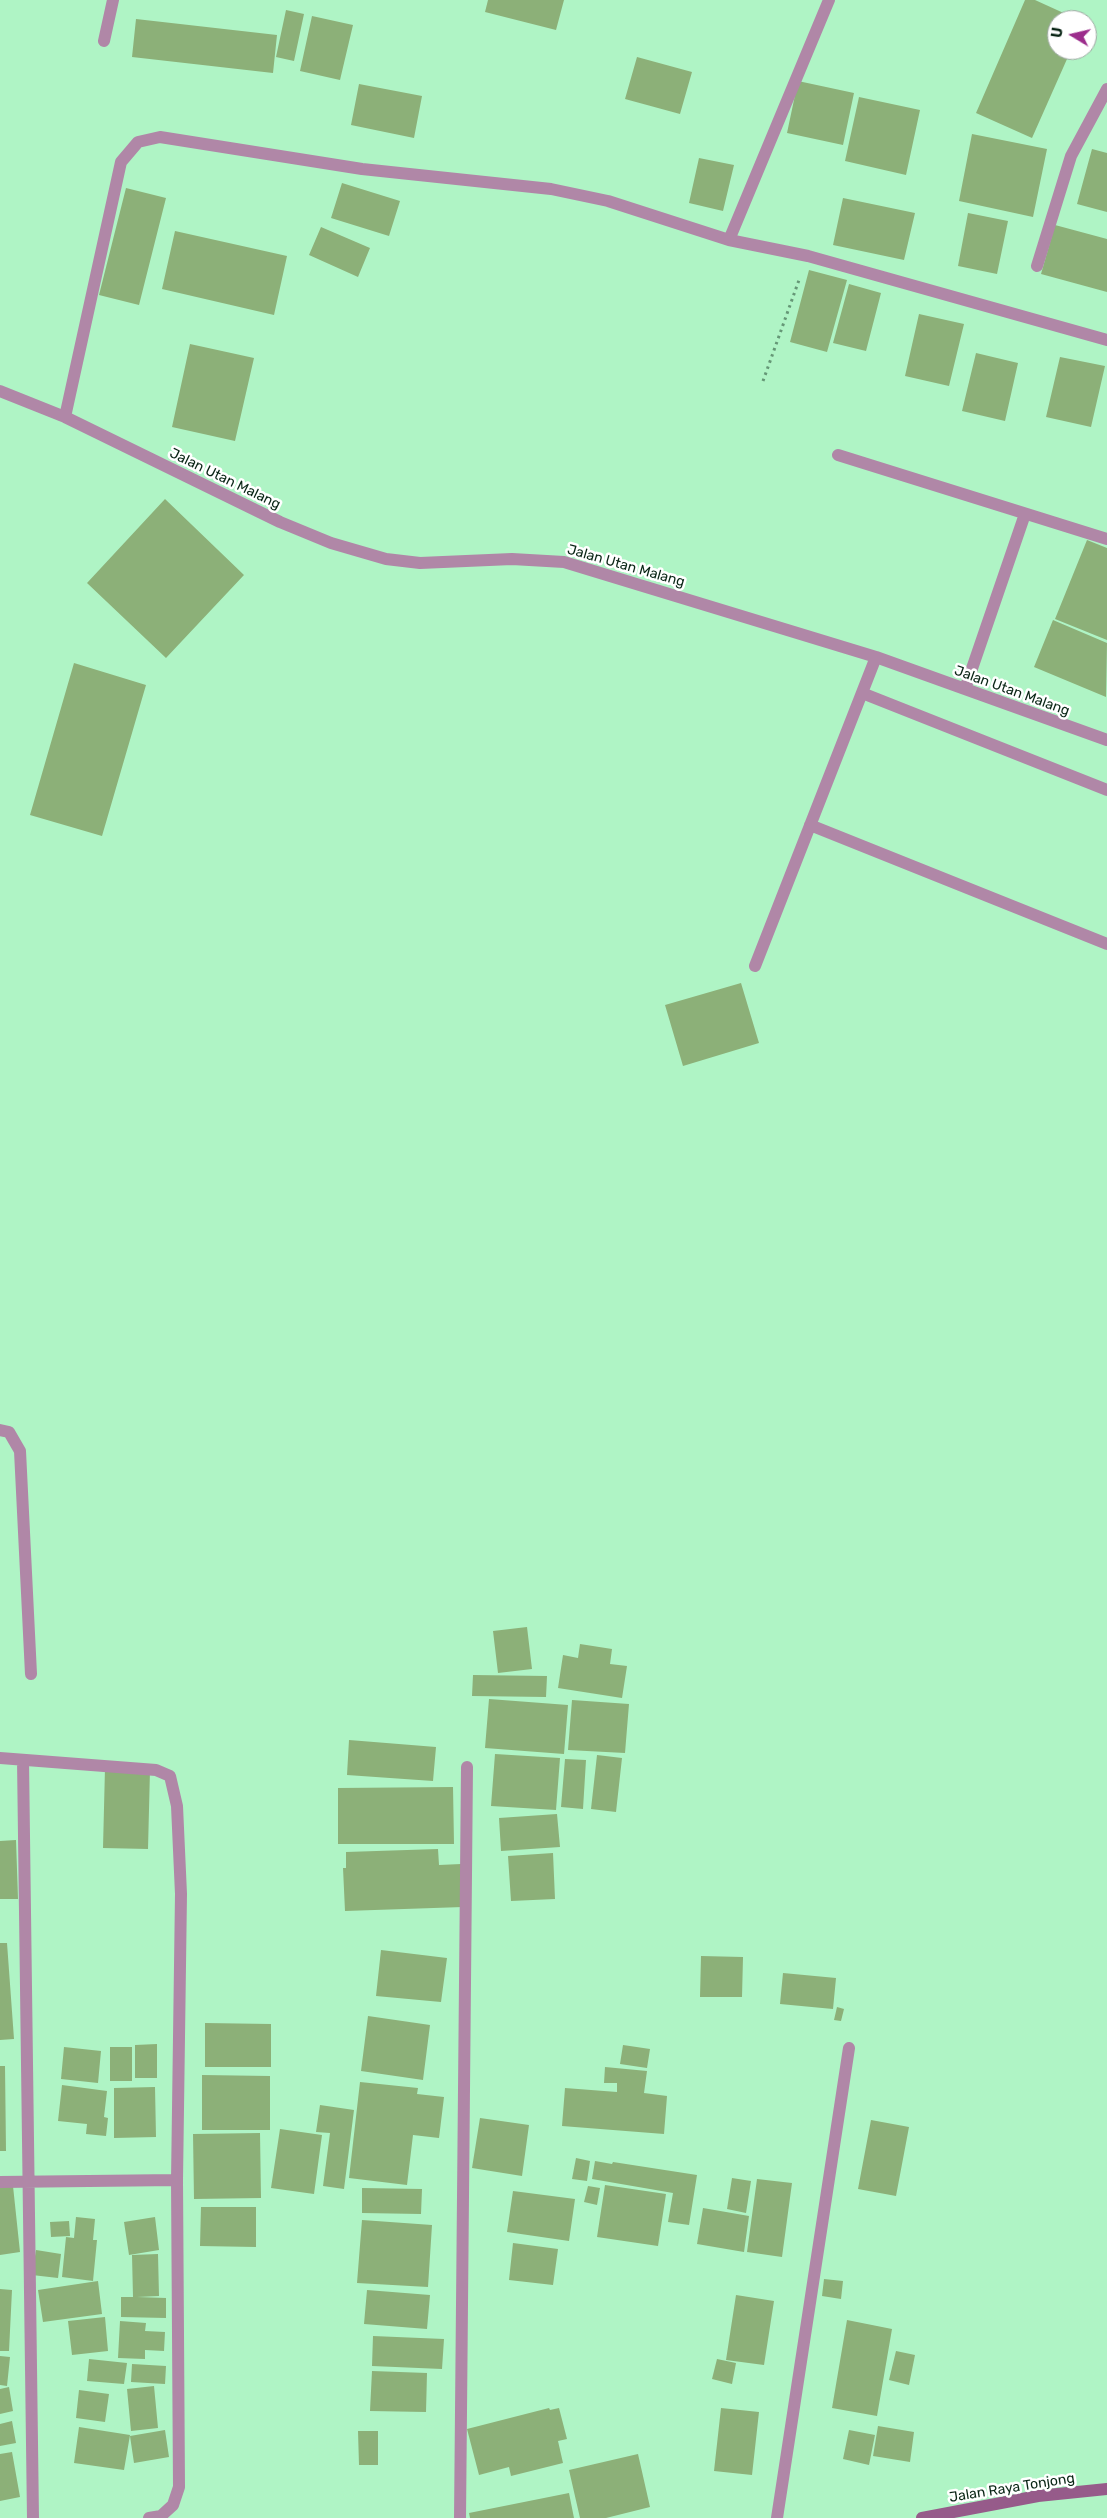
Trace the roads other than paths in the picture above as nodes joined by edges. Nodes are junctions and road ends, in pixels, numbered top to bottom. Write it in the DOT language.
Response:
graph roads {
  1 [pos="113,0"];
  2 [pos="829,0"];
  3 [pos="104,41"];
  4 [pos="1107,89"];
  5 [pos="729,240"];
  6 [pos="1037,266"];
  7 [pos="1107,340"];
  8 [pos="0,391"];
  9 [pos="65,417"];
  10 [pos="838,455"];
  11 [pos="1025,514"];
  12 [pos="1107,539"];
  13 [pos="876,657"];
  14 [pos="965,689"];
  15 [pos="862,693"];
  16 [pos="1107,740"];
  17 [pos="1107,790"];
  18 [pos="810,825"];
  19 [pos="1107,944"];
  20 [pos="755,966"];
  21 [pos="0,1430"];
  22 [pos="31,1674"];
  23 [pos="0,1758"];
  24 [pos="24,1760"];
  25 [pos="467,1767"];
  26 [pos="849,2048"];
  27 [pos="177,2180"];
  28 [pos="0,2182"];
  29 [pos="30,2182"];
  30 [pos="1107,2489"];
  31 [pos="33,2518"];
  32 [pos="149,2518"];
  33 [pos="460,2518"];
  34 [pos="777,2518"];
  35 [pos="922,2518"];
  1 -- 3 [label="street"];
  2 -- 5 [label="street"];
  4 -- 6 [label="street"];
  5 -- 7 [label="street"];
  5 -- 9 [label="street"];
  8 -- 9 [label="street, Jalan Utan Malang"];
  9 -- 13 [label="street, Jalan Utan Malang"];
  10 -- 11 [label="street"];
  11 -- 12 [label="street"];
  11 -- 14 [label="street"];
  13 -- 14 [label="street, Jalan Utan Malang"];
  13 -- 15 [label="street"];
  14 -- 16 [label="street, Jalan Utan Malang"];
  15 -- 17 [label="street"];
  15 -- 18 [label="street"];
  18 -- 19 [label="street"];
  18 -- 20 [label="street"];
  21 -- 22 [label="street"];
  23 -- 24 [label="street"];
  24 -- 27 [label="street"];
  24 -- 29 [label="street"];
  25 -- 33 [label="street"];
  26 -- 34 [label="street"];
  27 -- 29 [label="street"];
  27 -- 32 [label="street"];
  28 -- 29 [label="street"];
  29 -- 31 [label="street"];
  30 -- 35 [label="main road, Jalan Raya Tonjong"];
}
